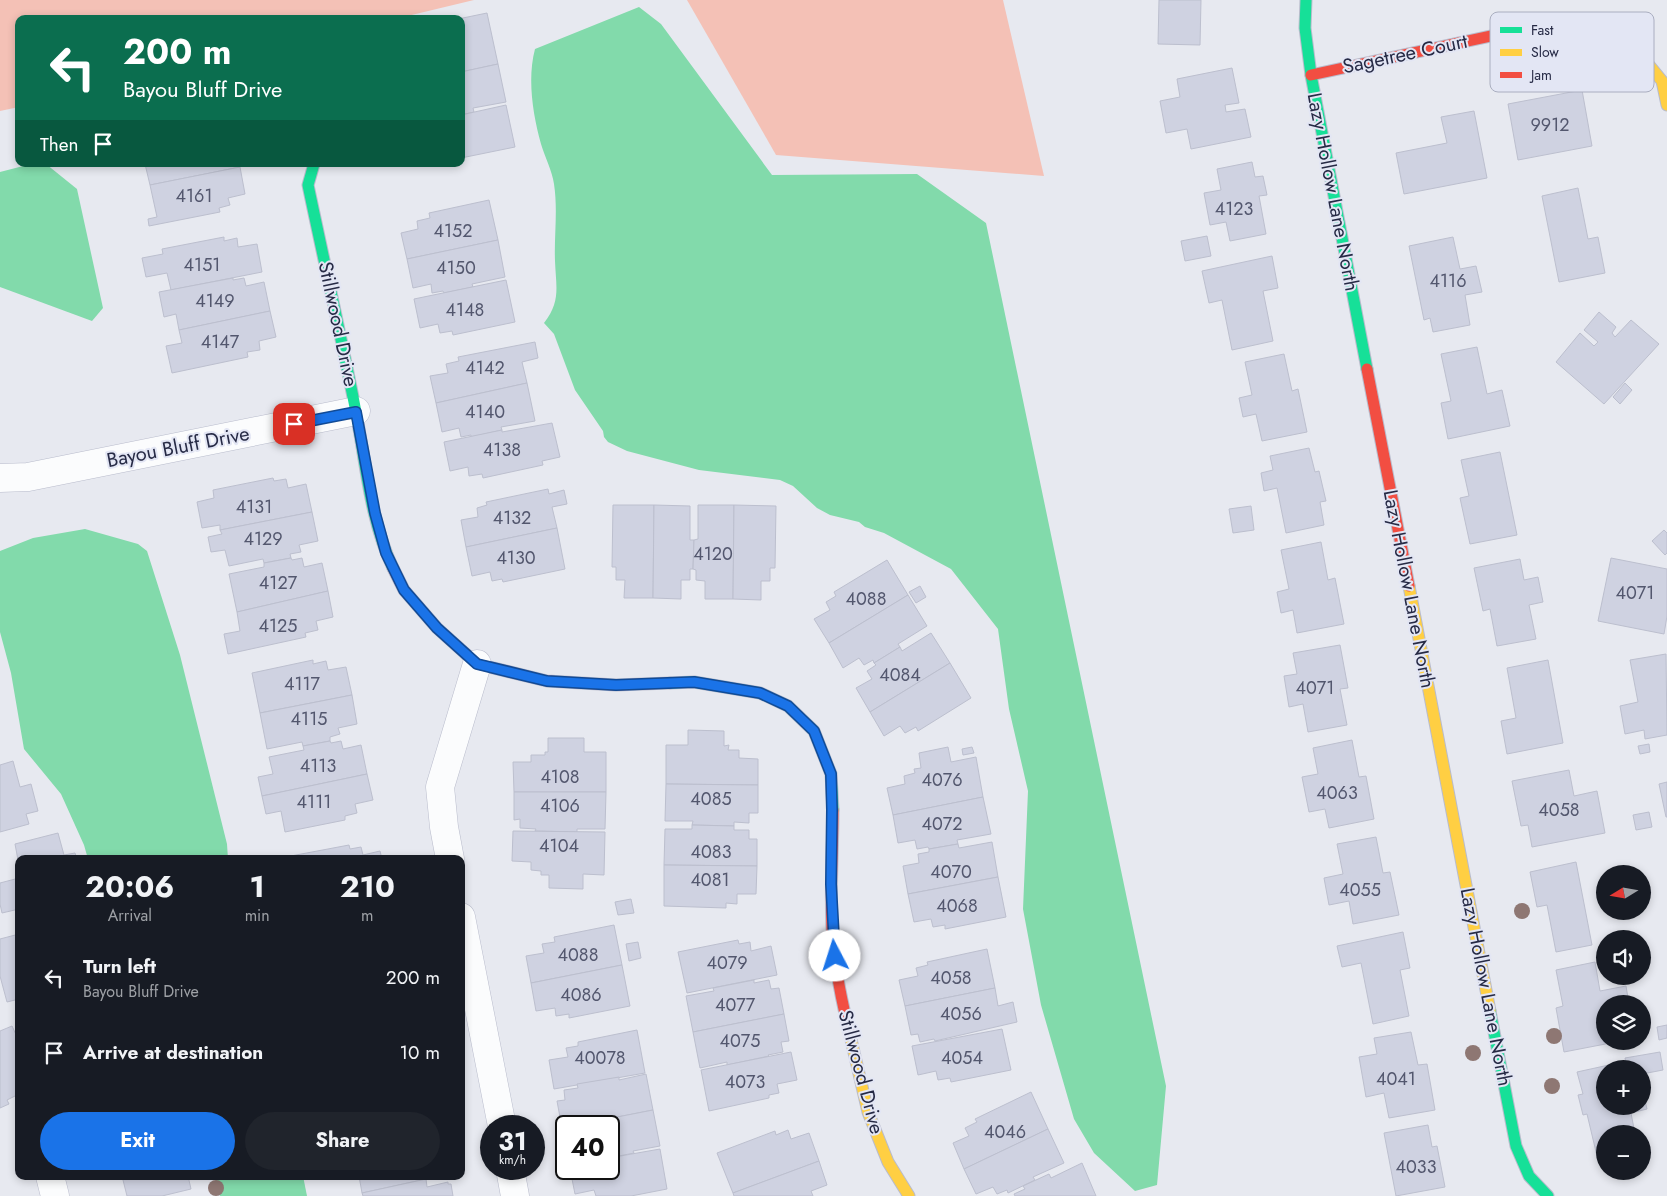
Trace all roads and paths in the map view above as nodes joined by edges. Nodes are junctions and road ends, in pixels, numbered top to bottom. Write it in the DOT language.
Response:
graph roads {
  1 [pos="1306,0"];
  2 [pos="1490,36"];
  3 [pos="1654,71"];
  4 [pos="1311,75"];
  5 [pos="1667,105"];
  6 [pos="313,167"];
  7 [pos="356,412"];
  8 [pos="0,478"];
  9 [pos="477,664"];
  10 [pos="449,855"];
  11 [pos="465,937"];
  12 [pos="500,1115"];
  13 [pos="51,1180"];
  14 [pos="512,1180"];
  15 [pos="55,1196"];
  16 [pos="515,1196"];
  17 [pos="909,1196"];
  18 [pos="1548,1196"];
  1 -- 4 [label="street, Lazy Hollow Lane North"];
  2 -- 4 [label="street, Sagetree Court"];
  3 -- 5 [label="street, Sagetree Court"];
  4 -- 18 [label="street, Lazy Hollow Lane North"];
  6 -- 7 [label="street, Stillwood Drive"];
  7 -- 8 [label="street, Bayou Bluff Drive"];
  7 -- 9 [label="street, Stillwood Drive"];
  9 -- 10 [label="street"];
  9 -- 17 [label="street, Stillwood Drive"];
  11 -- 12 [label="street"];
  13 -- 15 [label="street"];
  14 -- 16 [label="street"];
}
